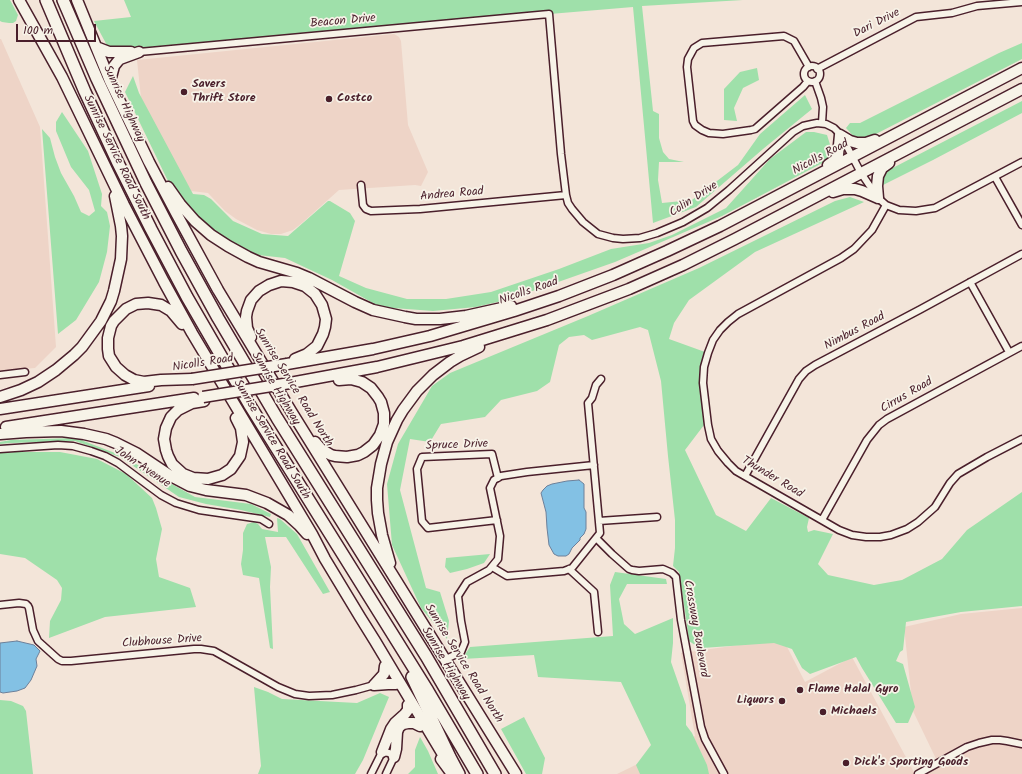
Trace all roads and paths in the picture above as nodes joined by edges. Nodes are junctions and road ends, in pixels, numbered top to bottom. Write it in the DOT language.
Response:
graph roads {
  1 [pos="19,0"];
  2 [pos="46,0"];
  3 [pos="63,0"];
  4 [pos="77,0"];
  5 [pos="1022,2"];
  6 [pos="549,14"];
  7 [pos="96,47"];
  8 [pos="140,52"];
  9 [pos="810,67"];
  10 [pos="817,68"];
  11 [pos="1022,68"];
  12 [pos="110,81"];
  13 [pos="811,81"];
  14 [pos="1022,89"];
  15 [pos="125,112"];
  16 [pos="822,124"];
  17 [pos="899,132"];
  18 [pos="840,135"];
  19 [pos="913,146"];
  20 [pos="852,157"];
  21 [pos="1022,162"];
  22 [pos="861,173"];
  23 [pos="995,177"];
  24 [pos="812,178"];
  25 [pos="112,180"];
  26 [pos="361,185"];
  27 [pos="566,195"];
  28 [pos="812,199"];
  29 [pos="882,202"];
  30 [pos="1022,225"];
  31 [pos="1022,254"];
  32 [pos="970,282"];
  33 [pos="560,296"];
  34 [pos="520,329"];
  35 [pos="1022,346"];
  36 [pos="201,349"];
  37 [pos="1009,352"];
  38 [pos="286,362"];
  39 [pos="262,370"];
  40 [pos="25,372"];
  41 [pos="0,375"];
  42 [pos="192,379"];
  43 [pos="601,379"];
  44 [pos="305,381"];
  45 [pos="223,385"];
  46 [pos="0,397"];
  47 [pos="204,399"];
  48 [pos="0,409"];
  49 [pos="291,411"];
  50 [pos="0,428"];
  51 [pos="0,434"];
  52 [pos="1022,439"];
  53 [pos="0,450"];
  54 [pos="594,465"];
  55 [pos="745,476"];
  56 [pos="498,478"];
  57 [pos="657,517"];
  58 [pos="497,520"];
  59 [pos="822,520"];
  60 [pos="599,521"];
  61 [pos="269,524"];
  62 [pos="596,538"];
  63 [pos="325,559"];
  64 [pos="492,567"];
  65 [pos="569,569"];
  66 [pos="397,582"];
  67 [pos="0,605"];
  68 [pos="360,617"];
  69 [pos="388,626"];
  70 [pos="598,632"];
  71 [pos="446,659"];
  72 [pos="385,666"];
  73 [pos="396,684"];
  74 [pos="374,685"];
  75 [pos="408,705"];
  76 [pos="420,726"];
  77 [pos="1022,744"];
  78 [pos="382,752"];
  79 [pos="394,757"];
  80 [pos="485,757"];
  81 [pos="377,773"];
  82 [pos="386,774"];
  83 [pos="453,774"];
  84 [pos="459,774"];
  85 [pos="477,774"];
  86 [pos="495,774"];
  87 [pos="499,774"];
  88 [pos="516,774"];
  89 [pos="724,774"];
  90 [pos="918,774"];
  1 -- 25 [label="highway, Sunrise Service Road South"];
  2 -- 69 [label="highway"];
  3 -- 80 [label="highway, Sunrise Highway"];
  4 -- 7 [label="highway, Sunrise Service Road North"];
  5 -- 10 [label="street, Dari Drive"];
  6 -- 8 [label="street, Beacon Drive"];
  6 -- 27 [label="street, Colin Drive"];
  7 -- 8 [label="highway"];
  7 -- 12 [label="highway, Sunrise Service Road North"];
  8 -- 12 [label="highway"];
  9 -- 10 [label="street"];
  9 -- 13 [label="street"];
  9 -- 13 [label="street"];
  10 -- 13 [label="street"];
  11 -- 17 [label="highway, Nicolls Road"];
  12 -- 15 [label="highway, Sunrise Service Road North"];
  13 -- 16 [label="street"];
  14 -- 19 [label="highway"];
  15 -- 33 [label="highway"];
  15 -- 39 [label="highway, Sunrise Service Road North"];
  16 -- 18 [label="street"];
  16 -- 27 [label="street, Colin Drive"];
  17 -- 18 [label="highway"];
  17 -- 20 [label="highway, Nicolls Road"];
  18 -- 20 [label="street"];
  18 -- 24 [label="highway"];
  19 -- 22 [label="highway"];
  19 -- 29 [label="highway"];
  20 -- 22 [label="street"];
  20 -- 24 [label="highway, Nicolls Road"];
  21 -- 23 [label="street"];
  22 -- 28 [label="highway"];
  22 -- 29 [label="street"];
  23 -- 29 [label="street"];
  23 -- 30 [label="street"];
  24 -- 33 [label="highway, Nicolls Road"];
  25 -- 36 [label="highway, Sunrise Service Road South"];
  25 -- 46 [label="highway"];
  26 -- 27 [label="street, Andrea Road"];
  28 -- 29 [label="highway"];
  28 -- 34 [label="highway"];
  29 -- 55 [label="street, Thunder Road"];
  31 -- 32 [label="street, Nimbus Road"];
  32 -- 37 [label="street"];
  32 -- 55 [label="street, Nimbus Road"];
  33 -- 38 [label="highway, Nicolls Road"];
  34 -- 44 [label="highway"];
  34 -- 66 [label="highway"];
  35 -- 37 [label="street, Cirrus Road"];
  36 -- 42 [label="highway"];
  36 -- 45 [label="highway, Sunrise Service Road South"];
  37 -- 59 [label="street, Cirrus Road"];
  38 -- 39 [label="highway, bridge"];
  38 -- 39 [label="highway"];
  39 -- 42 [label="highway, Nicolls Road, bridge"];
  39 -- 49 [label="highway, Sunrise Service Road North"];
  40 -- 41 [label="street"];
  42 -- 48 [label="highway, Nicolls Road"];
  43 -- 54 [label="street"];
  44 -- 47 [label="highway, bridge"];
  44 -- 49 [label="highway"];
  45 -- 47 [label="highway"];
  45 -- 63 [label="highway, Sunrise Service Road South"];
  47 -- 50 [label="highway"];
  49 -- 66 [label="highway, Sunrise Service Road North"];
  51 -- 63 [label="highway"];
  52 -- 59 [label="street, Thunder Road"];
  53 -- 61 [label="street, John Avenue"];
  54 -- 56 [label="street"];
  54 -- 60 [label="street"];
  55 -- 59 [label="street, Thunder Road"];
  56 -- 58 [label="street"];
  56 -- 58 [label="street, Spruce Drive"];
  57 -- 60 [label="street"];
  58 -- 64 [label="street"];
  60 -- 62 [label="street"];
  62 -- 65 [label="street"];
  62 -- 89 [label="street, Crossway Boulevard"];
  63 -- 68 [label="highway, Sunrise Service Road South"];
  64 -- 65 [label="street"];
  64 -- 71 [label="street"];
  65 -- 70 [label="street"];
  66 -- 71 [label="highway, Sunrise Service Road North"];
  67 -- 74 [label="street, Clubhouse Drive"];
  68 -- 72 [label="highway"];
  68 -- 83 [label="highway, Sunrise Service Road South"];
  69 -- 84 [label="highway"];
  69 -- 85 [label="highway"];
  71 -- 88 [label="highway, Sunrise Service Road North"];
  72 -- 73 [label="highway"];
  72 -- 74 [label="highway"];
  73 -- 74 [label="highway"];
  73 -- 75 [label="highway"];
  75 -- 76 [label="highway"];
  75 -- 78 [label="highway"];
  76 -- 79 [label="highway"];
  76 -- 83 [label="highway"];
  77 -- 90 [label="street"];
  78 -- 79 [label="street"];
  78 -- 81 [label="street"];
  79 -- 82 [label="street"];
  80 -- 86 [label="highway, Sunrise Highway"];
  80 -- 87 [label="highway"];
}
